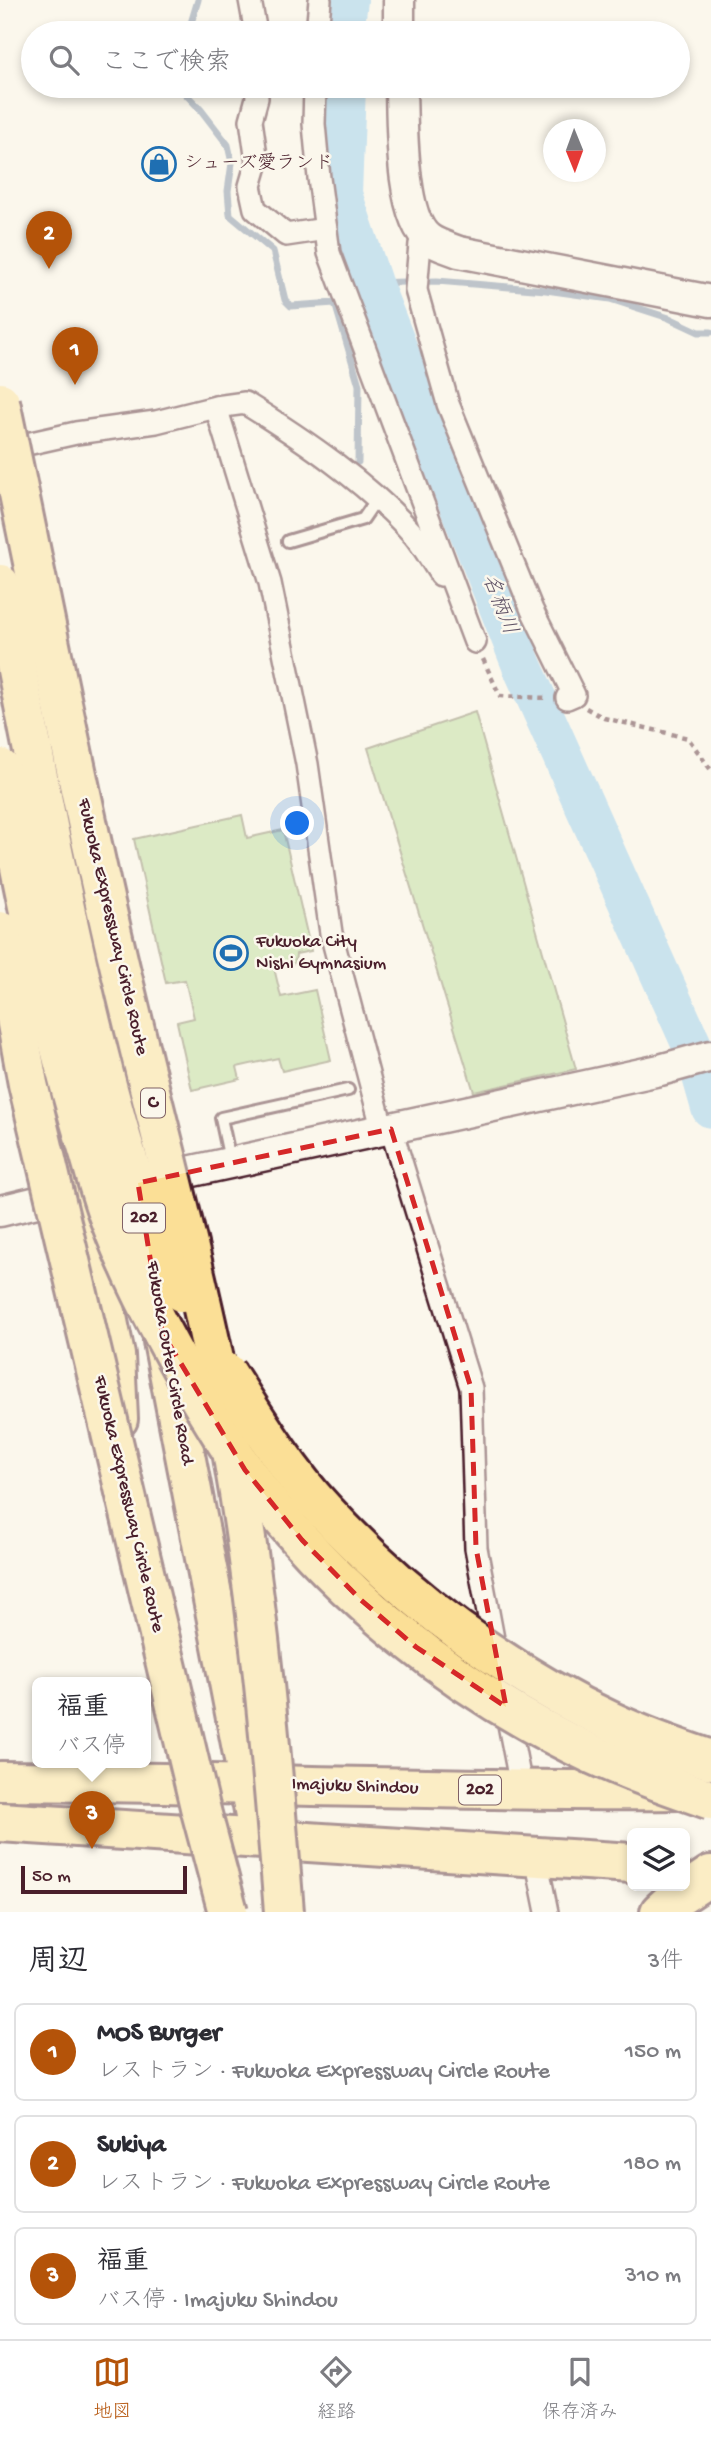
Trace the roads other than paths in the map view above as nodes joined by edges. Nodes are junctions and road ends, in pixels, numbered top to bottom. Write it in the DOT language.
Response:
graph roads {
  1 [pos="250,0"];
  2 [pos="320,0"];
  3 [pos="399,0"];
  4 [pos="254,21"];
  5 [pos="318,21"];
  6 [pos="399,21"];
  7 [pos="257,98"];
  8 [pos="315,98"];
  9 [pos="402,98"];
  10 [pos="326,229"];
  11 [pos="427,238"];
  12 [pos="711,301"];
  13 [pos="0,402"];
  14 [pos="216,407"];
  15 [pos="0,450"];
  16 [pos="376,500"];
  17 [pos="288,541"];
  18 [pos="0,584"];
  19 [pos="458,600"];
  20 [pos="0,606"];
  21 [pos="475,642"];
  22 [pos="567,698"];
  23 [pos="0,768"];
  24 [pos="0,796"];
  25 [pos="0,931"];
  26 [pos="0,976"];
  27 [pos="48,1030"];
  28 [pos="711,1056"];
  29 [pos="348,1090"];
  30 [pos="387,1130"];
  31 [pos="231,1163"];
  32 [pos="138,1183"];
  33 [pos="81,1191"];
  34 [pos="0,1211"];
  35 [pos="711,1760"];
  36 [pos="0,1781"];
  37 [pos="249,1783"];
  38 [pos="186,1785"];
  39 [pos="711,1790"];
  40 [pos="522,1791"];
  41 [pos="711,1800"];
  42 [pos="0,1822"];
  43 [pos="200,1836"];
  44 [pos="259,1837"];
  45 [pos="537,1858"];
  46 [pos="627,1863"];
  47 [pos="690,1867"];
  48 [pos="711,1868"];
  49 [pos="711,1875"];
  50 [pos="229,1912"];
  51 [pos="284,1912"];
  52 [pos="547,1912"];
  53 [pos="660,1912"];
  1 -- 4 [label="street"];
  2 -- 5 [label="street"];
  3 -- 6 [label="street"];
  7 -- 10 [label="street"];
  8 -- 10 [label="street"];
  9 -- 11 [label="street"];
  10 -- 19 [label="street"];
  11 -- 12 [label="street"];
  11 -- 22 [label="street"];
  13 -- 51 [label="highway, Fukuoka Expressway Circle Route / C, bridge"];
  14 -- 15 [label="street"];
  14 -- 16 [label="street"];
  14 -- 30 [label="street"];
  16 -- 17 [label="lane"];
  16 -- 19 [label="street"];
  18 -- 35 [label="highway, bridge"];
  19 -- 21 [label="street"];
  20 -- 32 [label="highway, Fukuoka Outer Circle Road / 202"];
  23 -- 41 [label="highway, bridge"];
  24 -- 27 [label="highway"];
  25 -- 50 [label="highway, Fukuoka Expressway Circle Route, bridge"];
  26 -- 27 [label="street"];
  27 -- 33 [label="highway"];
  28 -- 30 [label="street"];
  29 -- 31 [label="lane"];
  30 -- 31 [label="street"];
  30 -- 40 [label="street"];
  31 -- 32 [label="street"];
  32 -- 33 [label="street"];
  32 -- 37 [label="highway, Fukuoka Outer Circle Road / 202"];
  33 -- 34 [label="street"];
  33 -- 38 [label="highway"];
  36 -- 38 [label="highway, Imajuku Shindou / 202"];
  37 -- 38 [label="highway, Imajuku Shindou / 202"];
  37 -- 40 [label="highway, Imajuku Shindou / 202"];
  37 -- 44 [label="highway, Fukuoka Outer Circle Road / 202"];
  38 -- 43 [label="highway"];
  39 -- 40 [label="highway, Imajuku Shindou / 202"];
  42 -- 43 [label="highway"];
  43 -- 44 [label="highway"];
  44 -- 45 [label="highway"];
  45 -- 46 [label="highway"];
  45 -- 52 [label="street"];
  47 -- 48 [label="highway"];
  49 -- 53 [label="highway"];
}
